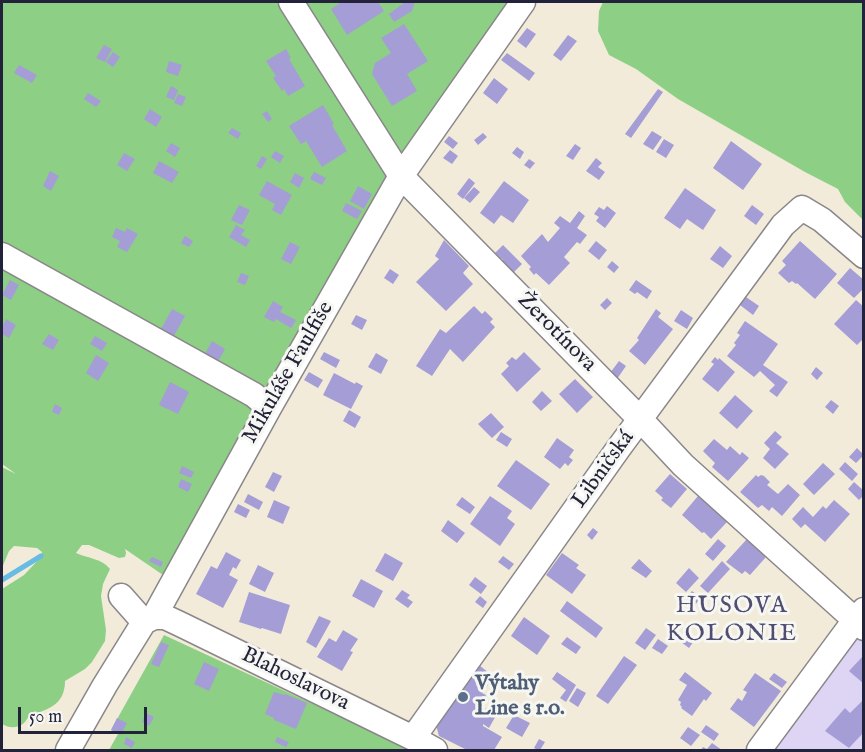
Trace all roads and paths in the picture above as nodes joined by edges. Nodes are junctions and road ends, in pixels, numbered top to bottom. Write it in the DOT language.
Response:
graph roads {
  1 [pos="291,2"];
  2 [pos="523,2"];
  3 [pos="401,176"];
  4 [pos="2,255"];
  5 [pos="864,256"];
  6 [pos="269,408"];
  7 [pos="640,419"];
  8 [pos="121,596"];
  9 [pos="149,619"];
  10 [pos="861,619"];
  11 [pos="413,738"];
  12 [pos="68,750"];
  13 [pos="435,750"];
  14 [pos="759,750"];
  1 -- 3 [label="street, Žerotínova"];
  2 -- 3 [label="street, Mikuláše Faulfiše"];
  3 -- 6 [label="street, Mikuláše Faulfiše"];
  3 -- 7 [label="street, Žerotínova"];
  4 -- 6 [label="street"];
  5 -- 7 [label="street, Libničská"];
  6 -- 9 [label="street, Mikuláše Faulfiše"];
  7 -- 10 [label="street, Žerotínova"];
  7 -- 11 [label="street, Libničská"];
  8 -- 9 [label="street"];
  9 -- 11 [label="street, Blahoslavova"];
  9 -- 12 [label="street, Mikuláše Faulfiše"];
  10 -- 14 [label="street"];
  11 -- 13 [label="street, Blahoslavova"];
}
